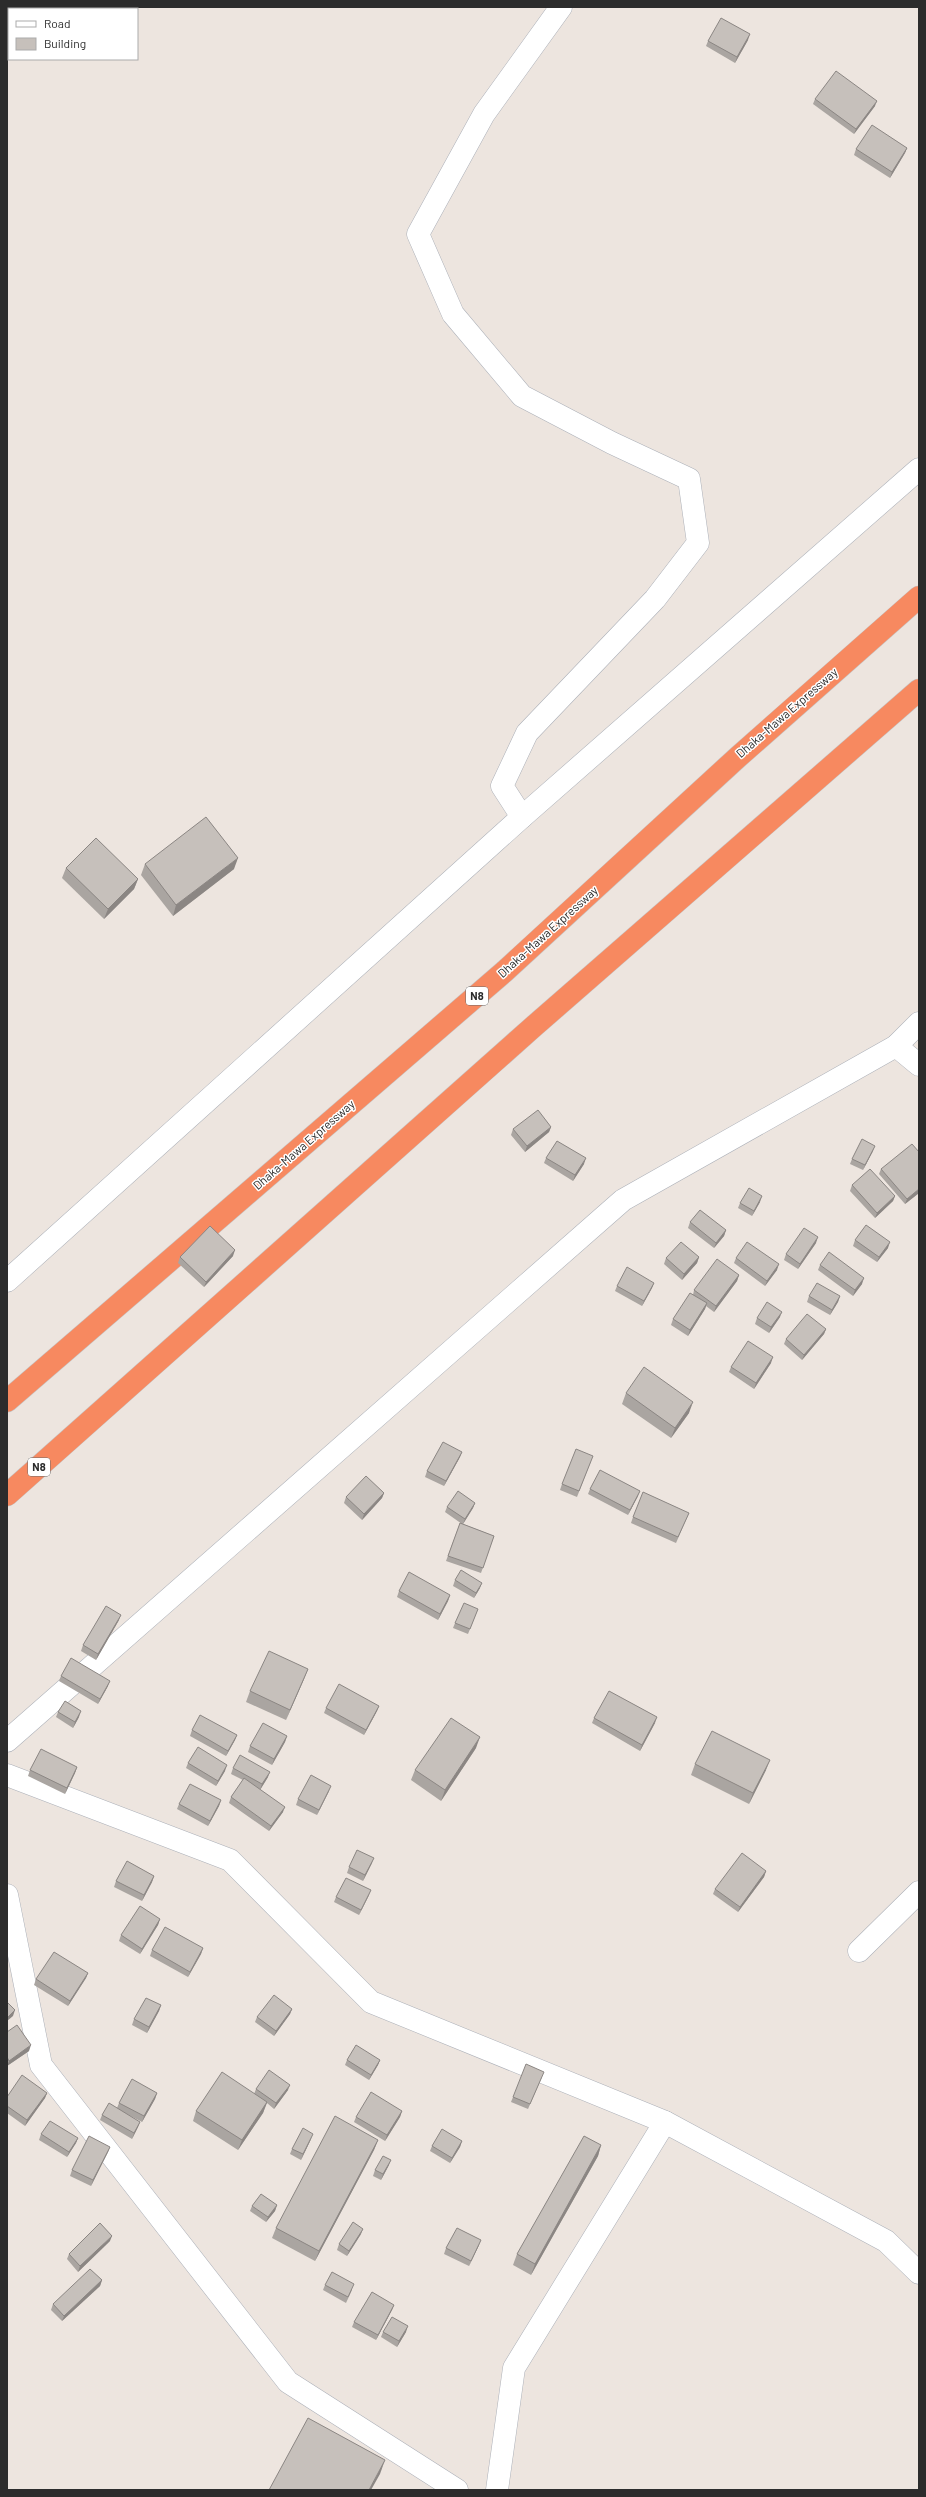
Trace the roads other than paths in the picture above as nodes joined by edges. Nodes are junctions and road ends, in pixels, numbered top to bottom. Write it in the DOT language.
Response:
graph roads {
  1 [pos="561,7"];
  2 [pos="919,468"];
  3 [pos="919,597"];
  4 [pos="919,690"];
  5 [pos="522,817"];
  6 [pos="919,1023"];
  7 [pos="896,1046"];
  8 [pos="919,1065"];
  9 [pos="7,1281"];
  10 [pos="7,1401"];
  11 [pos="7,1495"];
  12 [pos="7,1741"];
  13 [pos="7,1775"];
  14 [pos="919,1892"];
  15 [pos="7,1895"];
  16 [pos="859,1951"];
  17 [pos="665,2122"];
  18 [pos="919,2274"];
  19 [pos="457,2490"];
  20 [pos="497,2490"];
  1 -- 5 [label="street"];
  2 -- 5 [label="street"];
  3 -- 10 [label="highway, Dhaka-Mawa Expressway / N8"];
  4 -- 11 [label="highway, N8"];
  5 -- 9 [label="street"];
  6 -- 7 [label="street"];
  7 -- 8 [label="street"];
  7 -- 12 [label="street"];
  13 -- 17 [label="street"];
  14 -- 16 [label="street"];
  15 -- 19 [label="street"];
  17 -- 18 [label="street"];
  17 -- 20 [label="street"];
}
